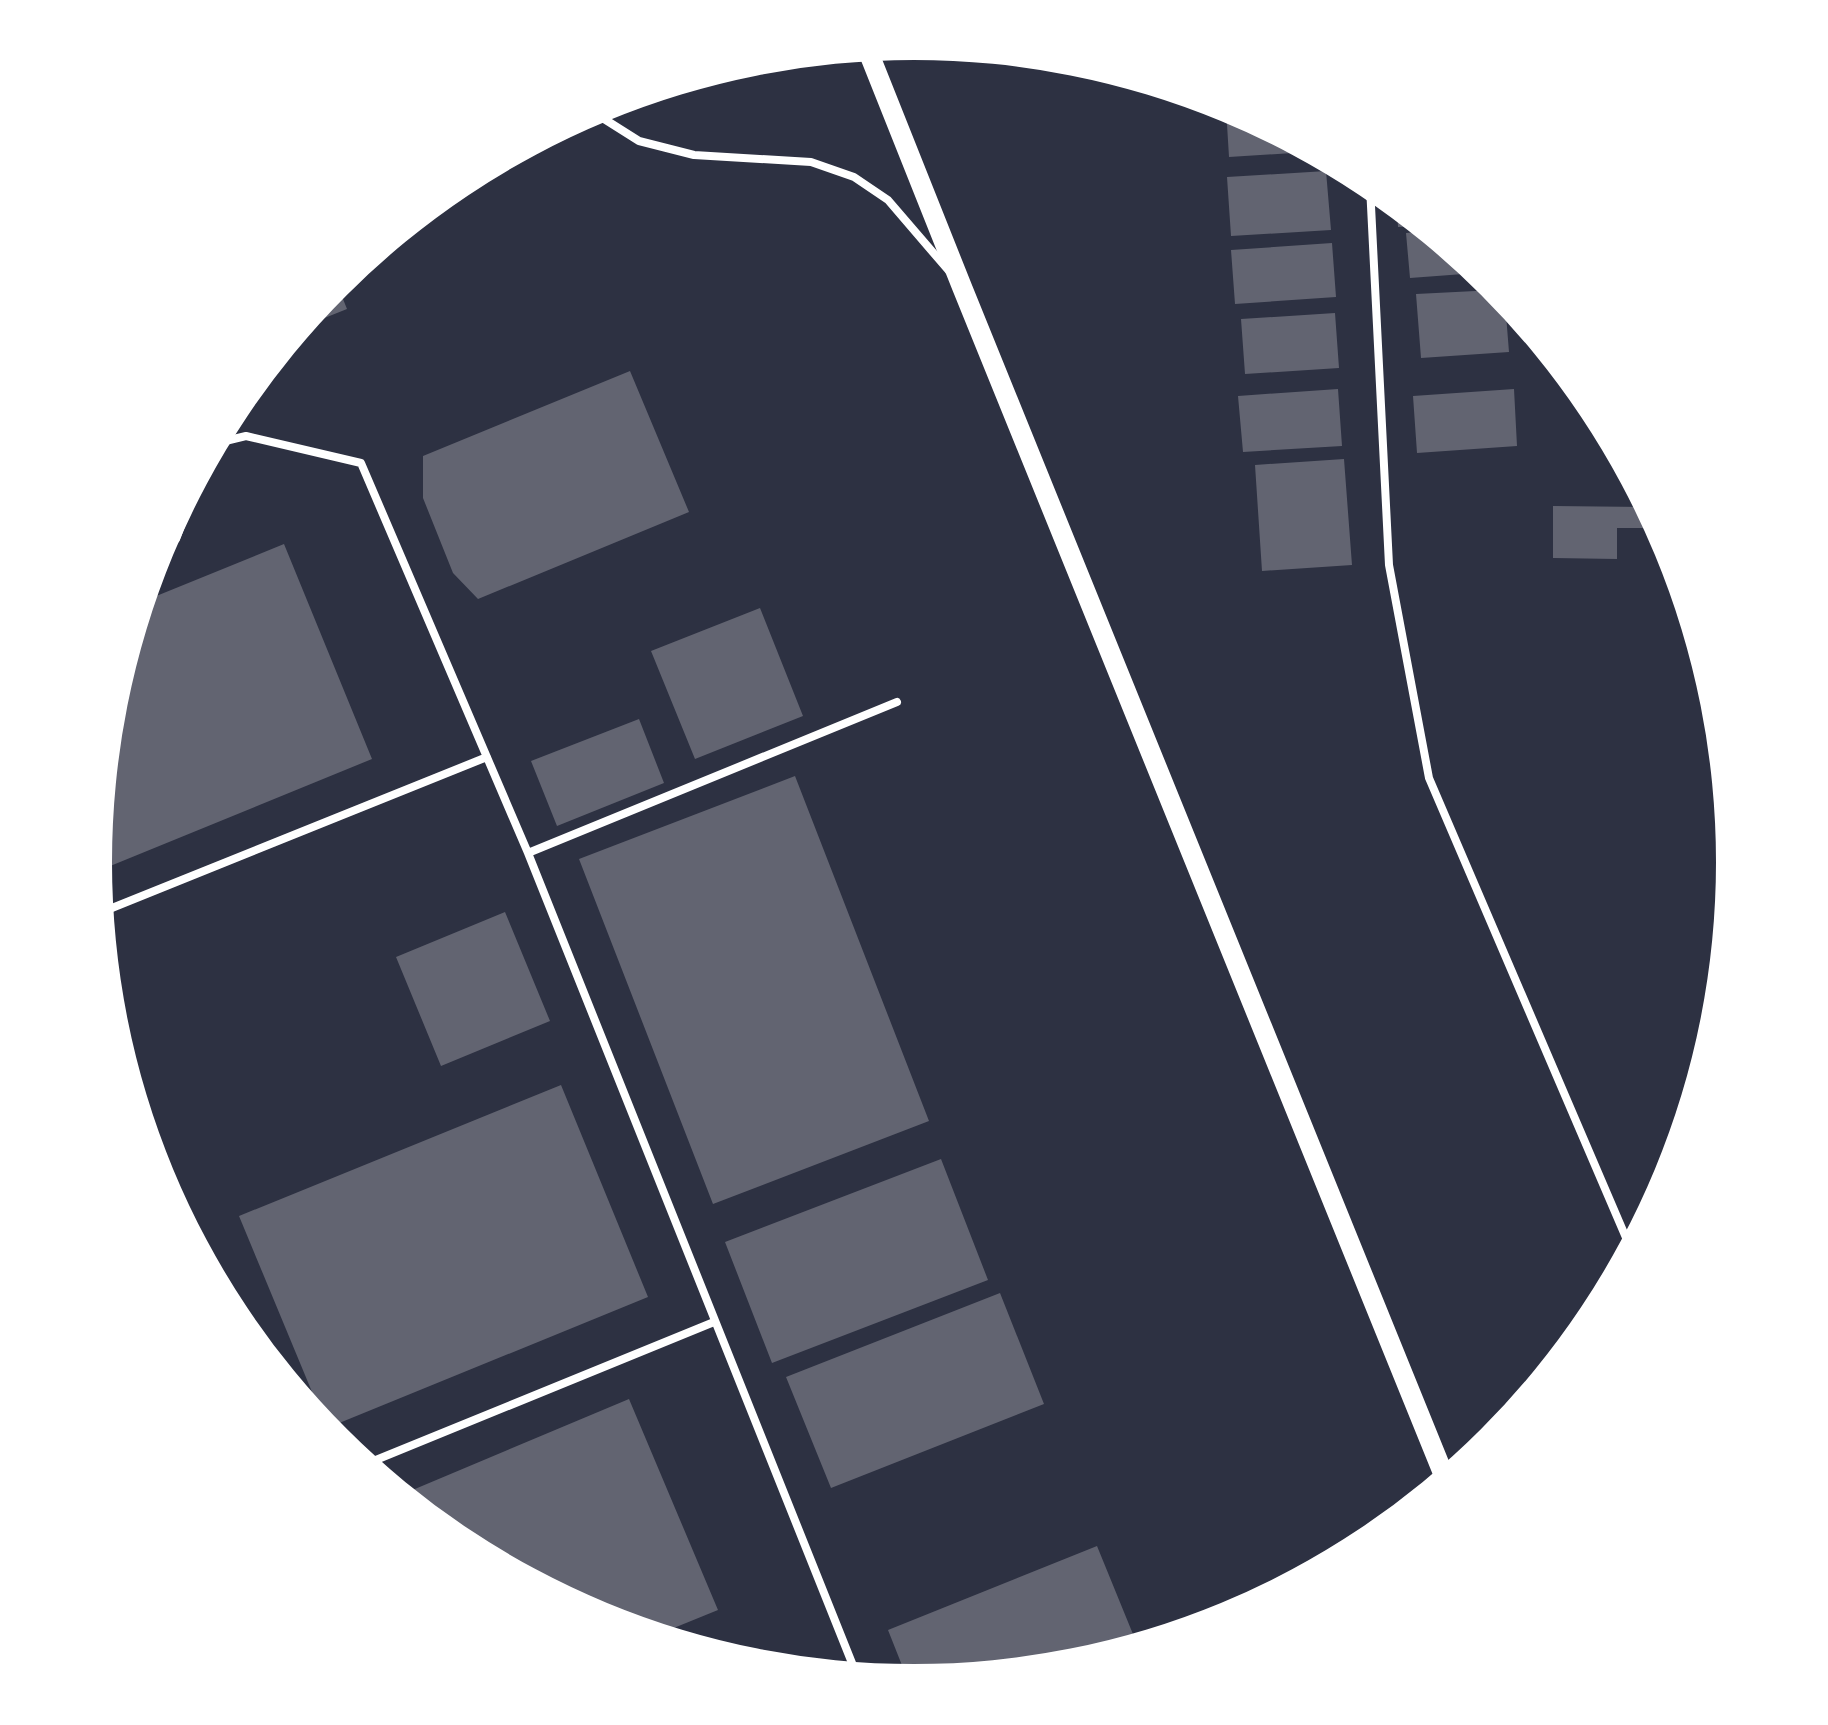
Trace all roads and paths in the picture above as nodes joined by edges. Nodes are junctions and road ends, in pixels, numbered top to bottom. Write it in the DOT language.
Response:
graph roads {
  1 [pos="872,62"];
  2 [pos="607,121"];
  3 [pos="1371,203"];
  4 [pos="962,287"];
  5 [pos="233,439"];
  6 [pos="897,702"];
  7 [pos="487,757"];
  8 [pos="528,853"];
  9 [pos="113,908"];
  10 [pos="1625,1235"];
  11 [pos="714,1322"];
  12 [pos="378,1459"];
  13 [pos="1441,1468"];
  14 [pos="852,1662"];
  1 -- 4 [label="main road"];
  2 -- 4 [label="street"];
  3 -- 10 [label="street"];
  4 -- 13 [label="main road"];
  5 -- 7 [label="street"];
  6 -- 8 [label="street"];
  7 -- 8 [label="street"];
  7 -- 9 [label="street"];
  8 -- 11 [label="street"];
  11 -- 12 [label="street"];
  11 -- 14 [label="street"];
}
